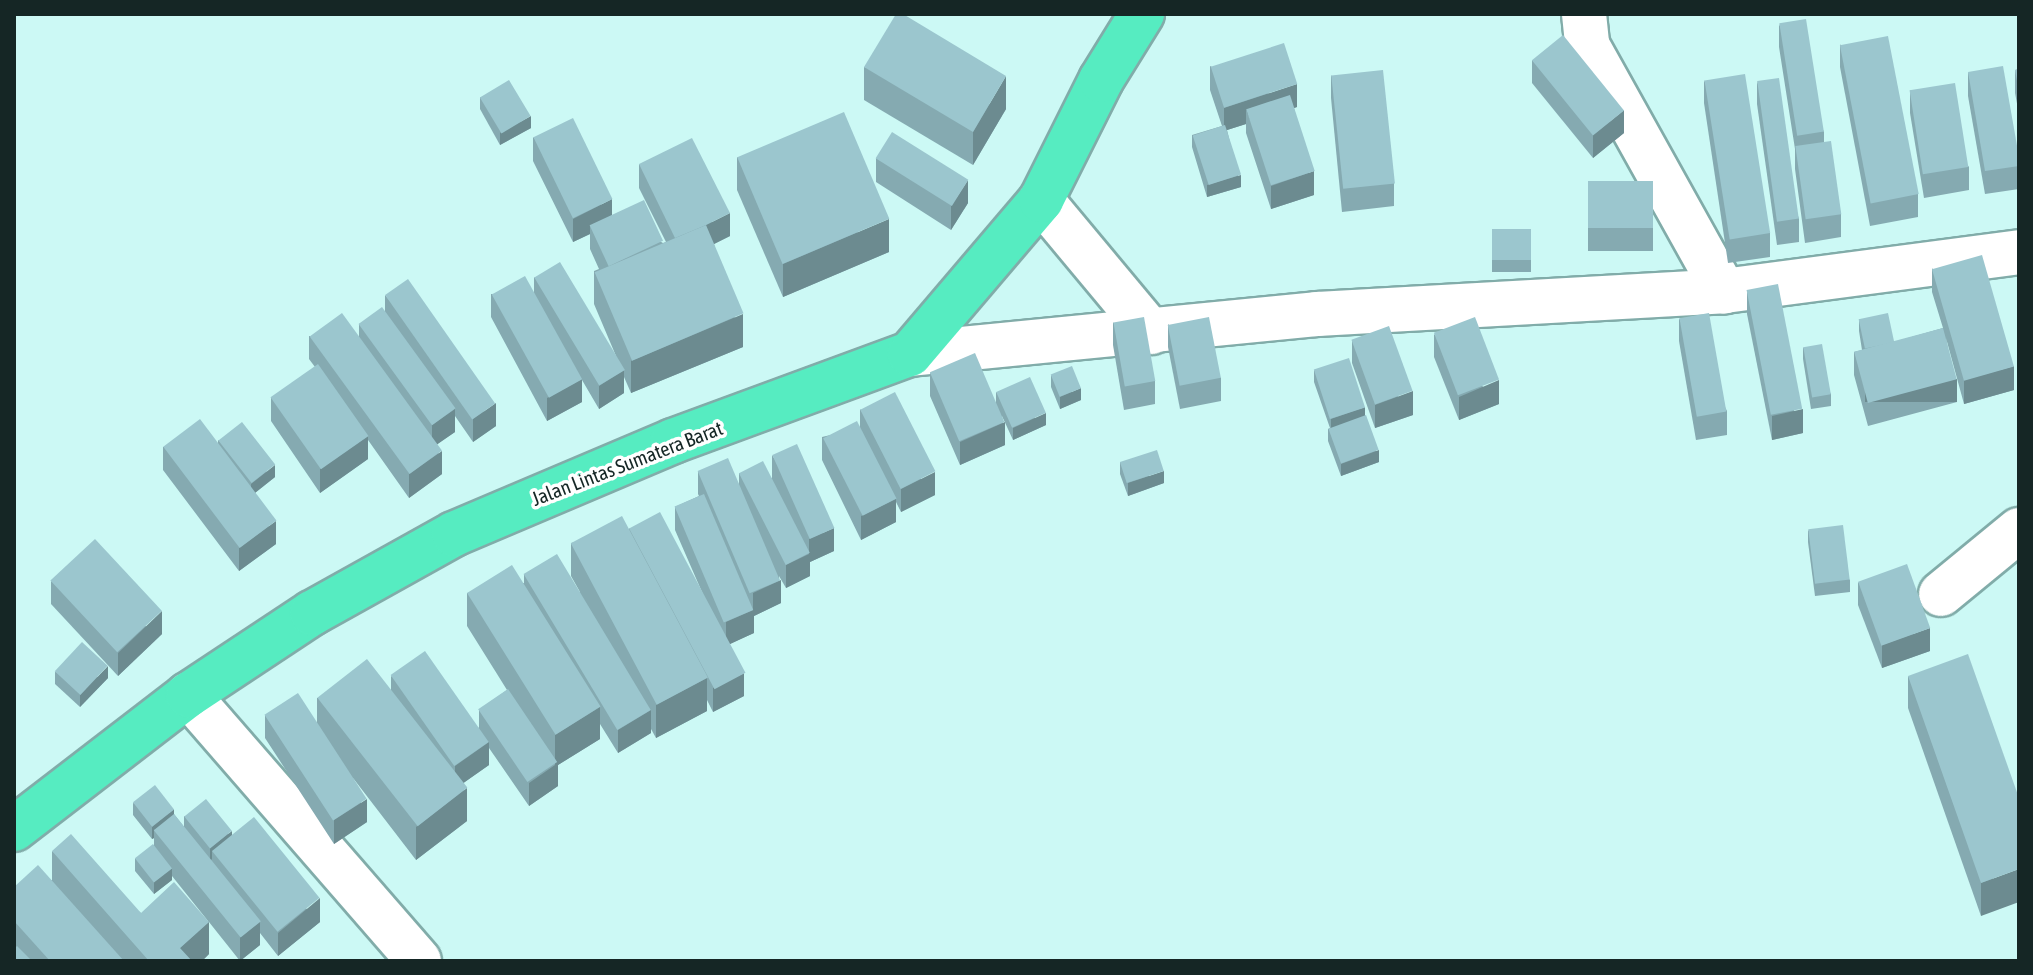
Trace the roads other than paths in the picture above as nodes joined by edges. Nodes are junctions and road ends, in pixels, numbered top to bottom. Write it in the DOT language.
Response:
graph roads {
  1 [pos="1142,14"];
  2 [pos="1584,14"];
  3 [pos="1041,200"];
  4 [pos="2019,252"];
  5 [pos="1724,291"];
  6 [pos="1151,332"];
  7 [pos="910,354"];
  8 [pos="2019,530"];
  9 [pos="1941,594"];
  10 [pos="188,695"];
  11 [pos="14,829"];
  12 [pos="419,961"];
  1 -- 3 [label="highway, Jalan Lintas Sumatera Barat"];
  2 -- 5 [label="street"];
  3 -- 6 [label="street"];
  3 -- 7 [label="highway, Jalan Lintas Sumatera Barat"];
  4 -- 5 [label="street"];
  5 -- 6 [label="street"];
  6 -- 7 [label="street"];
  7 -- 10 [label="highway, Jalan Lintas Sumatera Barat"];
  8 -- 9 [label="street"];
  10 -- 11 [label="highway, Jalan Lintas Sumatera Barat"];
  10 -- 12 [label="street"];
}
